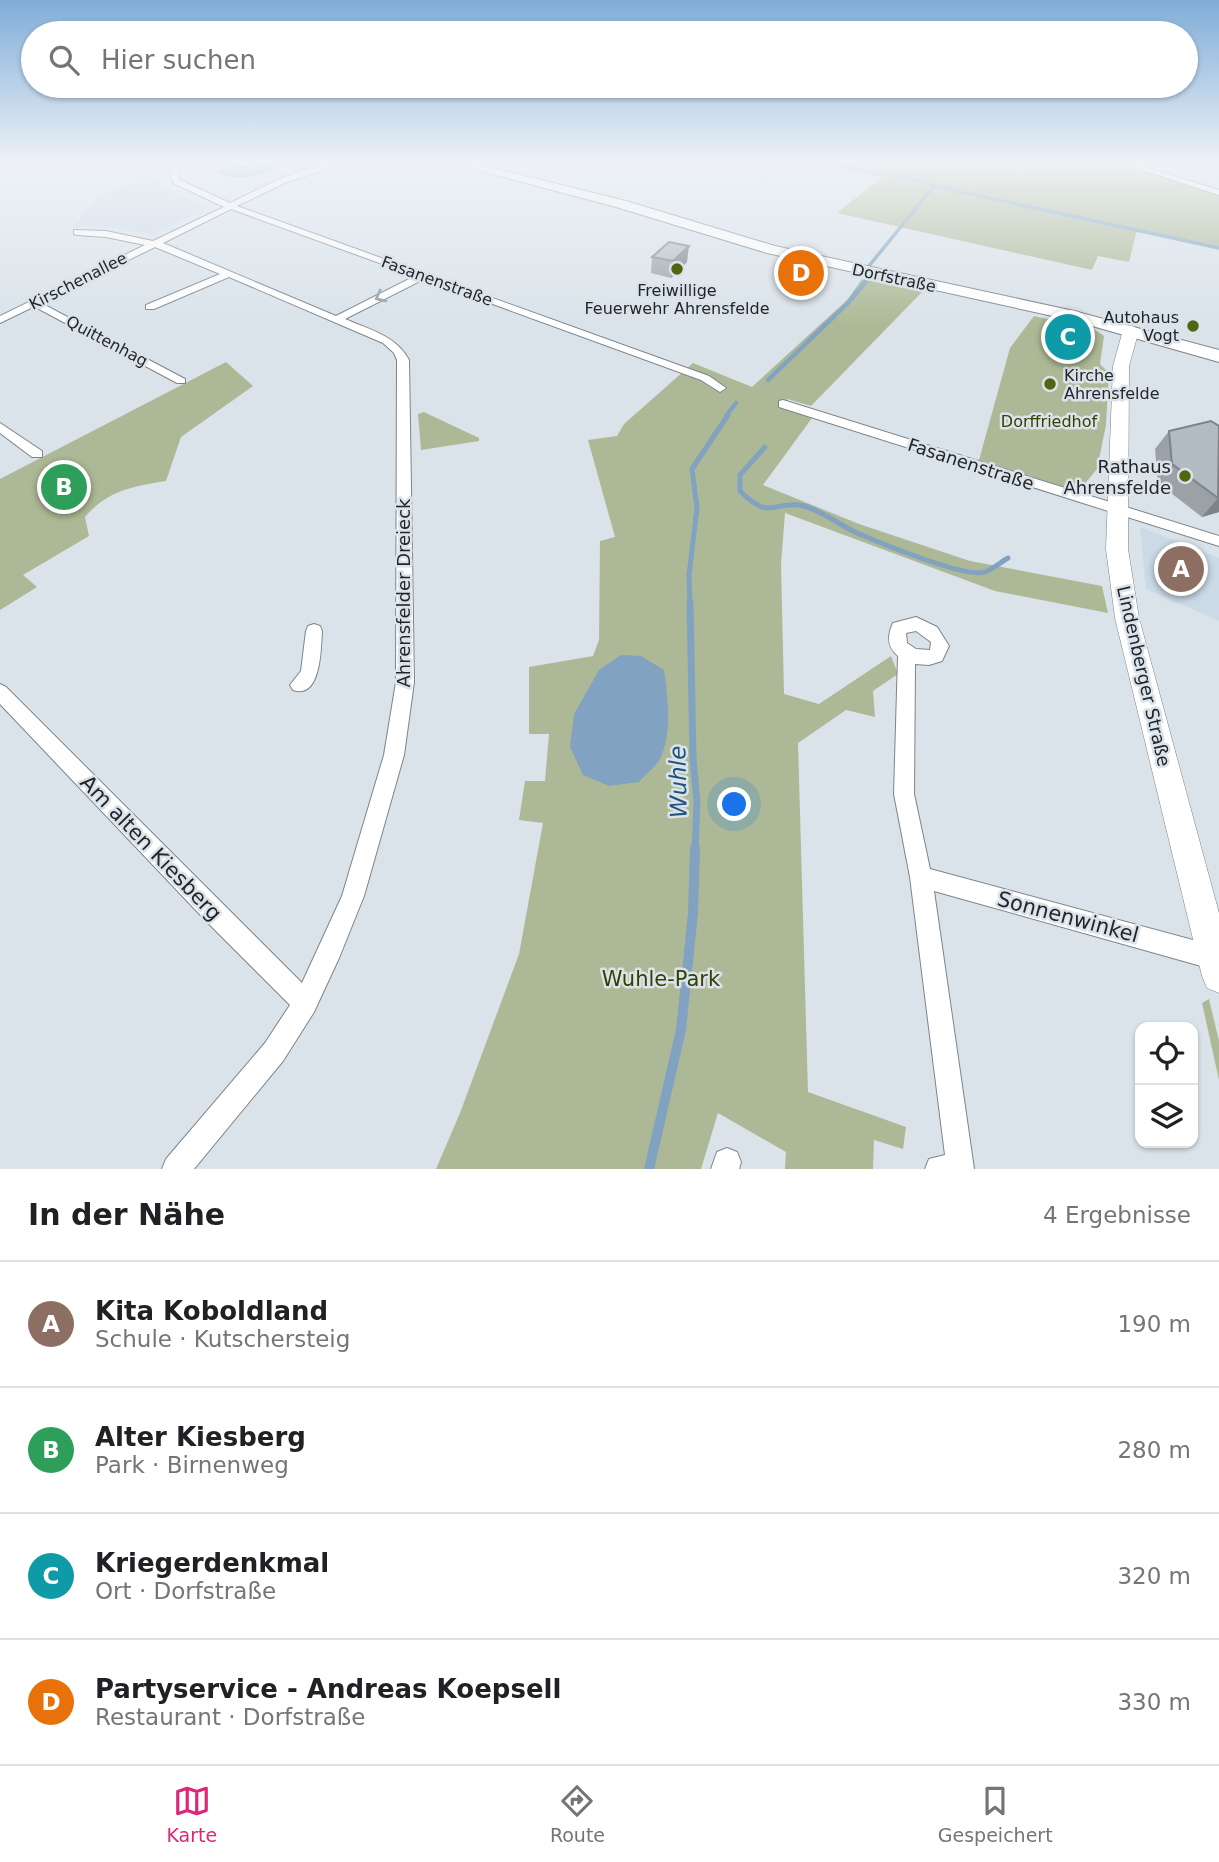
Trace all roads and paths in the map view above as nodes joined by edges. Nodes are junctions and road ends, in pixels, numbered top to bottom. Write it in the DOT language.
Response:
graph roads {
  1 [pos="211,216"];
  2 [pos="257,216"];
  3 [pos="660,216"];
  4 [pos="77,232"];
  5 [pos="153,243"];
  6 [pos="228,274"];
  7 [pos="423,276"];
  8 [pos="32,304"];
  9 [pos="150,307"];
  10 [pos="338,319"];
  11 [pos="0,320"];
  12 [pos="1130,330"];
  13 [pos="1219,356"];
  14 [pos="181,381"];
  15 [pos="720,388"];
  16 [pos="783,404"];
  17 [pos="0,427"];
  18 [pos="37,454"];
  19 [pos="1118,511"];
  20 [pos="1219,541"];
  21 [pos="314,631"];
  22 [pos="907,654"];
  23 [pos="299,685"];
  24 [pos="0,692"];
  25 [pos="921,877"];
  26 [pos="1217,964"];
  27 [pos="305,1003"];
  28 [pos="176,1169"];
  29 [pos="939,1169"];
  30 [pos="958,1169"];
  1 -- 5 [label="street, Kirschenallee"];
  2 -- 7 [label="street, Fasanenstraße"];
  3 -- 12 [label="main road, Dorfstraße"];
  4 -- 5 [label="street, Ahrensfelder Dreieck"];
  5 -- 6 [label="street, Ahrensfelder Dreieck"];
  5 -- 8 [label="street, Kirschenallee"];
  6 -- 9 [label="street"];
  6 -- 10 [label="street, Ahrensfelder Dreieck"];
  7 -- 10 [label="street, one-way"];
  7 -- 15 [label="street, Fasanenstraße"];
  8 -- 11 [label="street, Kirschenallee"];
  8 -- 14 [label="street, Quittenhag"];
  10 -- 27 [label="street, Ahrensfelder Dreieck"];
  12 -- 13 [label="main road, Dorfstraße"];
  12 -- 19 [label="street, Lindenberger Straße"];
  16 -- 19 [label="street, Fasanenstraße"];
  17 -- 18 [label="street"];
  19 -- 20 [label="street, Fasanenstraße"];
  19 -- 26 [label="street, Lindenberger Straße"];
  21 -- 23 [label="street"];
  22 -- 25 [label="street"];
  24 -- 27 [label="street, Am alten Kiesberg"];
  25 -- 26 [label="street, Sonnenwinkel"];
  25 -- 30 [label="street"];
  27 -- 28 [label="street, Ahrensfelder Dreieck"];
  29 -- 30 [label="street"];
}
